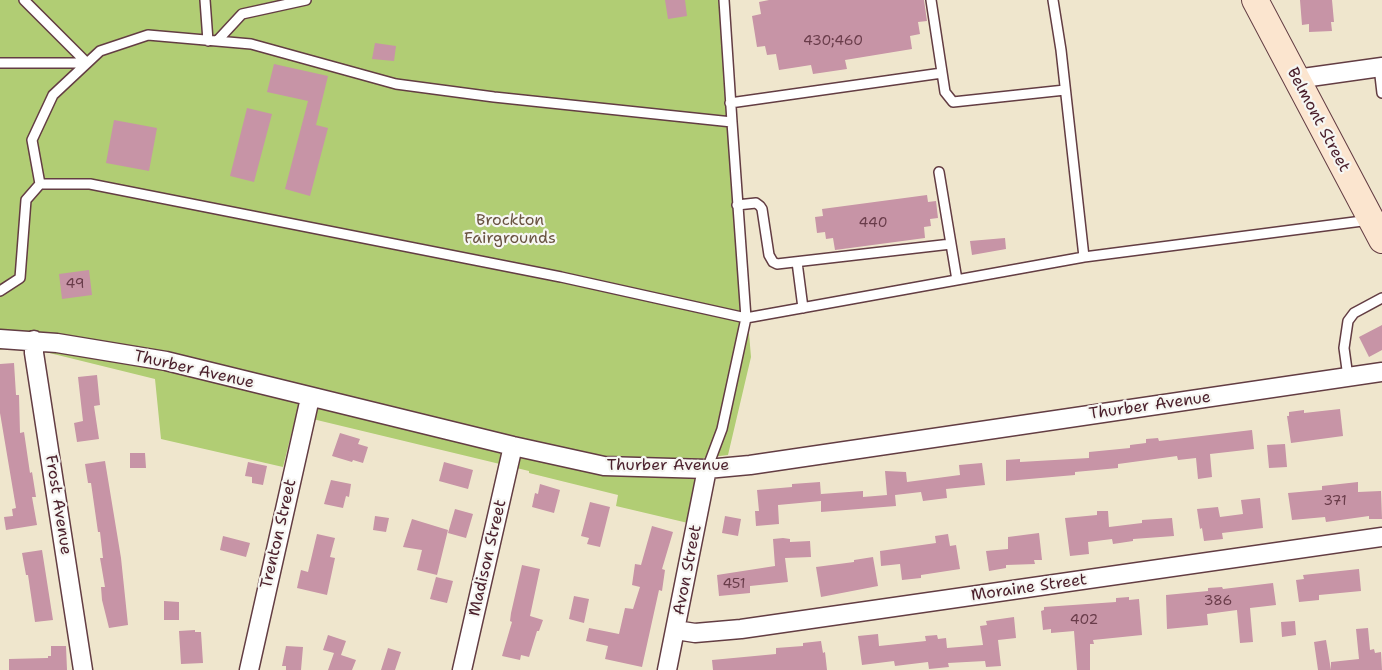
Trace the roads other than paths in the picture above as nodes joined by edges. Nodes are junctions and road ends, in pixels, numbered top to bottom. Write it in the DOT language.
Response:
graph roads {
  1 [pos="24,0"];
  2 [pos="205,0"];
  3 [pos="306,0"];
  4 [pos="724,0"];
  5 [pos="931,0"];
  6 [pos="1053,0"];
  7 [pos="1255,0"];
  8 [pos="213,41"];
  9 [pos="0,63"];
  10 [pos="87,63"];
  11 [pos="1380,67"];
  12 [pos="942,73"];
  13 [pos="1296,79"];
  14 [pos="1065,90"];
  15 [pos="1382,91"];
  16 [pos="730,103"];
  17 [pos="732,122"];
  18 [pos="939,172"];
  19 [pos="40,184"];
  20 [pos="737,205"];
  21 [pos="1378,226"];
  22 [pos="951,244"];
  23 [pos="1084,257"];
  24 [pos="797,262"];
  25 [pos="957,280"];
  26 [pos="0,291"];
  27 [pos="1382,298"];
  28 [pos="803,308"];
  29 [pos="746,318"];
  30 [pos="0,339"];
  31 [pos="34,340"];
  32 [pos="1382,372"];
  33 [pos="1348,377"];
  34 [pos="310,398"];
  35 [pos="513,446"];
  36 [pos="707,469"];
  37 [pos="1382,537"];
  38 [pos="676,630"];
  39 [pos="83,670"];
  40 [pos="249,670"];
  41 [pos="462,670"];
  42 [pos="667,670"];
  1 -- 10 [label="lane"];
  2 -- 8 [label="lane"];
  3 -- 8 [label="lane"];
  4 -- 16 [label="lane"];
  5 -- 12 [label="lane"];
  6 -- 14 [label="lane"];
  7 -- 13 [label="main road, Belmont Street"];
  8 -- 10 [label="lane"];
  8 -- 17 [label="lane"];
  9 -- 10 [label="lane"];
  10 -- 19 [label="lane"];
  11 -- 13 [label="street"];
  11 -- 15 [label="lane"];
  12 -- 14 [label="lane"];
  12 -- 16 [label="lane"];
  13 -- 21 [label="main road, Belmont Street"];
  14 -- 23 [label="lane"];
  16 -- 17 [label="lane"];
  17 -- 20 [label="lane"];
  18 -- 22 [label="lane"];
  19 -- 26 [label="lane"];
  19 -- 29 [label="lane"];
  20 -- 24 [label="lane"];
  20 -- 29 [label="lane"];
  21 -- 23 [label="lane"];
  22 -- 24 [label="lane"];
  22 -- 25 [label="lane"];
  23 -- 25 [label="lane"];
  24 -- 28 [label="lane"];
  25 -- 28 [label="lane"];
  27 -- 33 [label="lane"];
  28 -- 29 [label="lane"];
  29 -- 36 [label="lane"];
  30 -- 31 [label="street, Thurber Avenue"];
  31 -- 34 [label="street, Thurber Avenue"];
  31 -- 39 [label="street, Frost Avenue"];
  32 -- 33 [label="street, Thurber Avenue"];
  33 -- 36 [label="street, Thurber Avenue"];
  34 -- 35 [label="street, Thurber Avenue"];
  34 -- 40 [label="street, Trenton Street"];
  35 -- 36 [label="street, Thurber Avenue"];
  35 -- 41 [label="street, Madison Street"];
  36 -- 38 [label="street, Avon Street"];
  37 -- 38 [label="street, Moraine Street"];
  38 -- 42 [label="street, Avon Street"];
}
